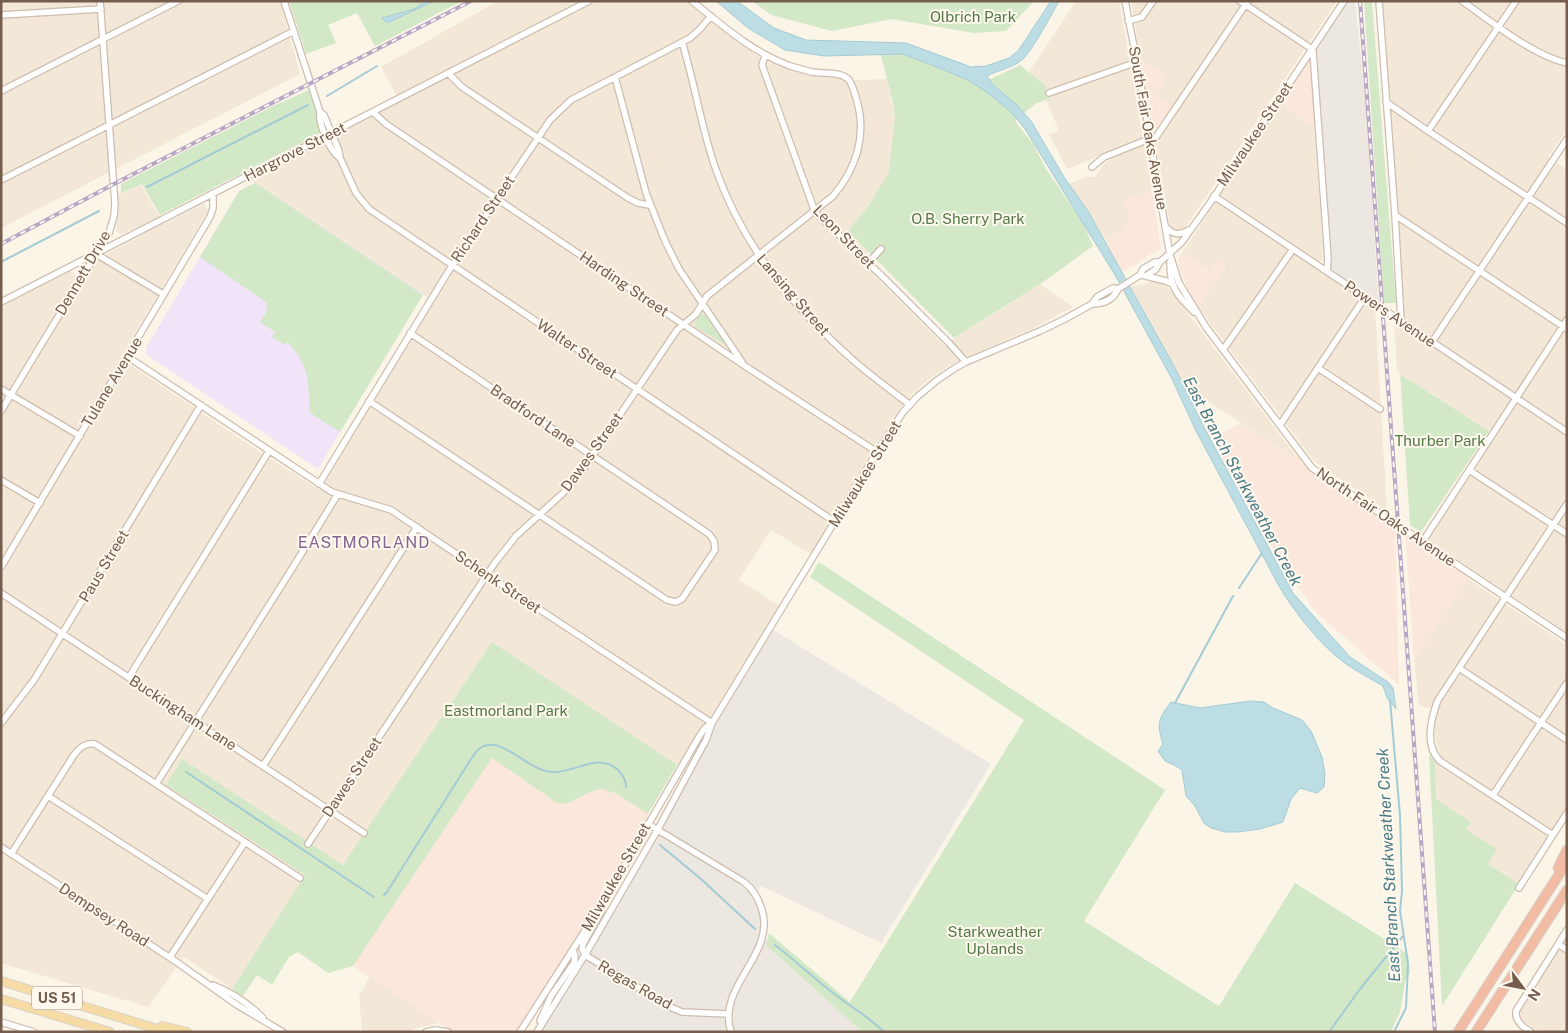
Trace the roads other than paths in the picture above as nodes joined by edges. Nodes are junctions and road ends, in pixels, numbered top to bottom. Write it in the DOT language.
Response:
graph roads {
  1 [pos="100,1"];
  2 [pos="178,1"];
  3 [pos="284,1"];
  4 [pos="589,1"];
  5 [pos="692,1"];
  6 [pos="1125,1"];
  7 [pos="1153,1"];
  8 [pos="1344,1"];
  9 [pos="1379,1"];
  10 [pos="1462,1"];
  11 [pos="1516,1"];
  12 [pos="1244,2"];
  13 [pos="101,9"];
  14 [pos="1,15"];
  15 [pos="711,16"];
  16 [pos="1128,21"];
  17 [pos="1499,26"];
  18 [pos="294,31"];
  19 [pos="103,40"];
  20 [pos="682,42"];
  21 [pos="1312,49"];
  22 [pos="765,56"];
  23 [pos="1137,62"];
  24 [pos="1567,63"];
  25 [pos="449,74"];
  26 [pos="615,77"];
  27 [pos="1,91"];
  28 [pos="1049,93"];
  29 [pos="1386,102"];
  30 [pos="374,113"];
  31 [pos="109,126"];
  32 [pos="1428,132"];
  33 [pos="328,135"];
  34 [pos="538,137"];
  35 [pos="1567,139"];
  36 [pos="1150,143"];
  37 [pos="1092,167"];
  38 [pos="1,180"];
  39 [pos="213,193"];
  40 [pos="1214,196"];
  41 [pos="1528,197"];
  42 [pos="497,198"];
  43 [pos="649,205"];
  44 [pos="815,212"];
  45 [pos="1395,215"];
  46 [pos="1567,223"];
  47 [pos="1165,226"];
  48 [pos="1191,229"];
  49 [pos="881,249"];
  50 [pos="1293,249"];
  51 [pos="96,254"];
  52 [pos="1170,254"];
  53 [pos="758,256"];
  54 [pos="868,263"];
  55 [pos="452,265"];
  56 [pos="1327,271"];
  57 [pos="1479,271"];
  58 [pos="1143,276"];
  59 [pos="1172,284"];
  60 [pos="163,294"];
  61 [pos="1366,297"];
  62 [pos="1,302"];
  63 [pos="702,303"];
  64 [pos="1199,316"];
  65 [pos="1567,320"];
  66 [pos="1401,321"];
  67 [pos="684,324"];
  68 [pos="1565,328"];
  69 [pos="410,333"];
  70 [pos="1432,342"];
  71 [pos="1224,350"];
  72 [pos="128,357"];
  73 [pos="966,362"];
  74 [pos="745,366"];
  75 [pos="1318,368"];
  76 [pos="1,389"];
  77 [pos="637,389"];
  78 [pos="11,395"];
  79 [pos="1516,398"];
  80 [pos="370,401"];
  81 [pos="201,405"];
  82 [pos="910,405"];
  83 [pos="1380,410"];
  84 [pos="1,411"];
  85 [pos="1280,424"];
  86 [pos="1567,432"];
  87 [pos="80,436"];
  88 [pos="269,451"];
  89 [pos="877,452"];
  90 [pos="592,456"];
  91 [pos="1469,470"];
  92 [pos="1,480"];
  93 [pos="319,484"];
  94 [pos="338,494"];
  95 [pos="40,503"];
  96 [pos="1567,504"];
  97 [pos="540,514"];
  98 [pos="835,522"];
  99 [pos="1553,525"];
  100 [pos="417,527"];
  101 [pos="1567,534"];
  102 [pos="1423,542"];
  103 [pos="1,567"];
  104 [pos="487,574"];
  105 [pos="1,593"];
  106 [pos="1505,597"];
  107 [pos="63,633"];
  108 [pos="1567,638"];
  109 [pos="1458,668"];
  110 [pos="129,677"];
  111 [pos="1567,683"];
  112 [pos="196,721"];
  113 [pos="1,723"];
  114 [pos="712,723"];
  115 [pos="1541,723"];
  116 [pos="1567,740"];
  117 [pos="263,766"];
  118 [pos="156,784"];
  119 [pos="1493,795"];
  120 [pos="48,796"];
  121 [pos="330,810"];
  122 [pos="1567,813"];
  123 [pos="648,824"];
  124 [pos="658,829"];
  125 [pos="364,833"];
  126 [pos="1553,835"];
  127 [pos="245,842"];
  128 [pos="308,844"];
  129 [pos="1,847"];
  130 [pos="1567,850"];
  131 [pos="11,854"];
  132 [pos="1567,862"];
  133 [pos="300,878"];
  134 [pos="1519,888"];
  135 [pos="1567,890"];
  136 [pos="607,896"];
  137 [pos="208,899"];
  138 [pos="1567,900"];
  139 [pos="1539,906"];
  140 [pos="1567,930"];
  141 [pos="1558,944"];
  142 [pos="1531,946"];
  143 [pos="1567,950"];
  144 [pos="573,951"];
  145 [pos="585,955"];
  146 [pos="170,957"];
  147 [pos="1,981"];
  148 [pos="1,998"];
  149 [pos="101,1011"];
  150 [pos="728,1014"];
  151 [pos="1,1022"];
  152 [pos="34,1032"];
  153 [pos="110,1032"];
  154 [pos="167,1032"];
  155 [pos="187,1032"];
  156 [pos="282,1032"];
  157 [pos="426,1032"];
  158 [pos="448,1032"];
  159 [pos="520,1032"];
  160 [pos="536,1032"];
  161 [pos="731,1032"];
  162 [pos="1458,1032"];
  163 [pos="1476,1032"];
  164 [pos="1531,1032"];
  1 -- 13 [label="street, Dennett Drive"];
  2 -- 19 [label="street"];
  3 -- 18 [label="street, Walter Street"];
  4 -- 25 [label="street, Hargrove Street"];
  5 -- 15 [label="street"];
  6 -- 16 [label="street, South Fair Oaks Avenue"];
  7 -- 16 [label="street"];
  8 -- 21 [label="street, Milwaukee Street"];
  9 -- 29 [label="street"];
  10 -- 17 [label="street"];
  11 -- 17 [label="street"];
  12 -- 21 [label="street"];
  12 -- 36 [label="street"];
  13 -- 14 [label="street"];
  13 -- 19 [label="street, Dennett Drive"];
  15 -- 20 [label="street, Richard Street"];
  15 -- 22 [label="street"];
  16 -- 23 [label="street, South Fair Oaks Avenue"];
  17 -- 24 [label="street"];
  17 -- 32 [label="street"];
  18 -- 31 [label="street"];
  18 -- 33 [label="street, Walter Street"];
  19 -- 27 [label="street"];
  19 -- 31 [label="street, Dennett Drive"];
  20 -- 26 [label="street, Richard Street"];
  20 -- 53 [label="street, Lansing Street"];
  21 -- 40 [label="street, Milwaukee Street"];
  21 -- 56 [label="street"];
  22 -- 44 [label="street, Leon Street"];
  22 -- 44 [label="street, Dawes Street"];
  23 -- 28 [label="street"];
  23 -- 36 [label="street, South Fair Oaks Avenue"];
  25 -- 30 [label="street, Hargrove Street"];
  25 -- 34 [label="street"];
  26 -- 34 [label="street, Richard Street"];
  26 -- 43 [label="street"];
  29 -- 32 [label="street"];
  29 -- 45 [label="street"];
  30 -- 33 [label="street, Hargrove Street"];
  30 -- 42 [label="street, Harding Street"];
  31 -- 38 [label="street"];
  31 -- 51 [label="street, Dennett Drive"];
  32 -- 41 [label="street"];
  33 -- 39 [label="street, Hargrove Street"];
  33 -- 55 [label="street, Walter Street"];
  34 -- 42 [label="street, Richard Street"];
  34 -- 43 [label="street"];
  35 -- 41 [label="street"];
  36 -- 37 [label="street"];
  36 -- 47 [label="street, South Fair Oaks Avenue"];
  39 -- 51 [label="street, Hargrove Street"];
  39 -- 60 [label="street, Tulane Avenue"];
  40 -- 48 [label="street, Milwaukee Street"];
  40 -- 50 [label="street, Powers Avenue"];
  41 -- 46 [label="street"];
  41 -- 57 [label="street"];
  42 -- 55 [label="street, Richard Street"];
  42 -- 67 [label="street, Harding Street"];
  43 -- 63 [label="street"];
  44 -- 53 [label="street, Dawes Street"];
  44 -- 54 [label="street, Leon Street"];
  45 -- 57 [label="street"];
  45 -- 66 [label="street"];
  47 -- 48 [label="street"];
  47 -- 52 [label="street, South Fair Oaks Avenue"];
  48 -- 52 [label="street, Milwaukee Street"];
  49 -- 54 [label="street"];
  50 -- 56 [label="street, Powers Avenue"];
  50 -- 71 [label="street"];
  51 -- 60 [label="street"];
  51 -- 62 [label="street, Hargrove Street"];
  51 -- 78 [label="street, Dennett Drive"];
  52 -- 58 [label="street, Milwaukee Street"];
  52 -- 59 [label="street"];
  52 -- 64 [label="street, North Fair Oaks Avenue"];
  53 -- 63 [label="street, Dawes Street"];
  53 -- 82 [label="street, Lansing Street"];
  54 -- 73 [label="street, Leon Street"];
  55 -- 69 [label="street, Richard Street"];
  55 -- 77 [label="street, Walter Street"];
  56 -- 61 [label="street, Powers Avenue"];
  57 -- 68 [label="street"];
  57 -- 70 [label="street"];
  58 -- 59 [label="street"];
  58 -- 73 [label="street, Milwaukee Street"];
  59 -- 64 [label="street, North Fair Oaks Avenue"];
  60 -- 72 [label="street, Tulane Avenue"];
  61 -- 66 [label="street, Powers Avenue"];
  61 -- 75 [label="street"];
  63 -- 67 [label="street, Dawes Street"];
  63 -- 74 [label="street"];
  64 -- 71 [label="street, North Fair Oaks Avenue"];
  65 -- 68 [label="street"];
  66 -- 70 [label="street, Powers Avenue"];
  67 -- 74 [label="street, Harding Street"];
  67 -- 77 [label="street, Dawes Street"];
  68 -- 79 [label="street"];
  69 -- 80 [label="street, Richard Street"];
  69 -- 90 [label="street, Bradford Lane"];
  70 -- 79 [label="street, Powers Avenue"];
  71 -- 85 [label="street, North Fair Oaks Avenue"];
  72 -- 81 [label="street, Schenk Street"];
  72 -- 87 [label="street, Tulane Avenue"];
  73 -- 82 [label="street, Milwaukee Street"];
  74 -- 89 [label="street, Harding Street"];
  75 -- 83 [label="street"];
  75 -- 85 [label="street"];
  76 -- 78 [label="street"];
  77 -- 90 [label="street, Dawes Street"];
  77 -- 98 [label="street, Walter Street"];
  78 -- 84 [label="street, Dennett Drive"];
  78 -- 87 [label="street"];
  79 -- 86 [label="street, Powers Avenue"];
  79 -- 91 [label="street"];
  80 -- 93 [label="street, Richard Street"];
  80 -- 97 [label="street"];
  81 -- 88 [label="street, Schenk Street"];
  81 -- 107 [label="street, Paus Street"];
  82 -- 89 [label="street, Milwaukee Street"];
  85 -- 102 [label="street, North Fair Oaks Avenue"];
  87 -- 95 [label="street, Tulane Avenue"];
  88 -- 93 [label="street, Schenk Street"];
  88 -- 110 [label="street"];
  89 -- 98 [label="street, Milwaukee Street"];
  90 -- 97 [label="street, Dawes Street"];
  90 -- 97 [label="street, Bradford Lane"];
  91 -- 99 [label="street"];
  91 -- 102 [label="street"];
  92 -- 95 [label="street"];
  93 -- 94 [label="street, Schenk Street"];
  94 -- 100 [label="street, Schenk Street"];
  94 -- 112 [label="street"];
  95 -- 103 [label="street, Tulane Avenue"];
  96 -- 99 [label="street"];
  97 -- 104 [label="street, Dawes Street"];
  98 -- 114 [label="street, Milwaukee Street"];
  99 -- 101 [label="street"];
  99 -- 106 [label="street"];
  100 -- 104 [label="street, Schenk Street"];
  100 -- 117 [label="street"];
  102 -- 106 [label="street, North Fair Oaks Avenue"];
  104 -- 114 [label="street, Schenk Street"];
  104 -- 121 [label="street, Dawes Street"];
  105 -- 107 [label="street, Buckingham Lane"];
  106 -- 108 [label="street, North Fair Oaks Avenue"];
  106 -- 109 [label="street"];
  107 -- 110 [label="street, Buckingham Lane"];
  107 -- 113 [label="street, Paus Street"];
  109 -- 115 [label="street"];
  109 -- 119 [label="street"];
  110 -- 112 [label="street, Buckingham Lane"];
  111 -- 115 [label="street"];
  112 -- 117 [label="street, Buckingham Lane"];
  112 -- 118 [label="street"];
  114 -- 123 [label="street, Milwaukee Street"];
  114 -- 124 [label="street, Milwaukee Street"];
  115 -- 116 [label="street"];
  115 -- 119 [label="street"];
  117 -- 121 [label="street, Buckingham Lane"];
  118 -- 120 [label="street"];
  118 -- 127 [label="street"];
  119 -- 126 [label="street"];
  120 -- 131 [label="street"];
  120 -- 137 [label="street"];
  121 -- 125 [label="street, Buckingham Lane"];
  121 -- 128 [label="street, Dawes Street"];
  122 -- 126 [label="street"];
  123 -- 124 [label="street"];
  123 -- 136 [label="street, Milwaukee Street"];
  124 -- 145 [label="street, Milwaukee Street"];
  124 -- 150 [label="street"];
  126 -- 134 [label="street"];
  127 -- 133 [label="street"];
  127 -- 137 [label="street"];
  129 -- 131 [label="street, Dempsey Road"];
  130 -- 139 [label="highway"];
  131 -- 146 [label="street, Dempsey Road"];
  132 -- 139 [label="highway"];
  135 -- 142 [label="highway"];
  136 -- 144 [label="street, Milwaukee Street"];
  136 -- 145 [label="street"];
  137 -- 146 [label="street"];
  138 -- 142 [label="highway"];
  139 -- 162 [label="highway"];
  140 -- 141 [label="street"];
  141 -- 143 [label="street"];
  141 -- 164 [label="street"];
  142 -- 163 [label="highway"];
  144 -- 159 [label="street, Milwaukee Street"];
  144 -- 160 [label="street"];
  145 -- 150 [label="street, Regas Road"];
  145 -- 160 [label="street, Milwaukee Street"];
  146 -- 156 [label="street, Dempsey Road"];
  147 -- 149 [label="main road, US 51"];
  148 -- 153 [label="main road, US 51"];
  149 -- 154 [label="main road, US 51"];
  149 -- 155 [label="main road"];
  150 -- 161 [label="street"];
  151 -- 152 [label="street"];
  157 -- 158 [label="street"];
}
